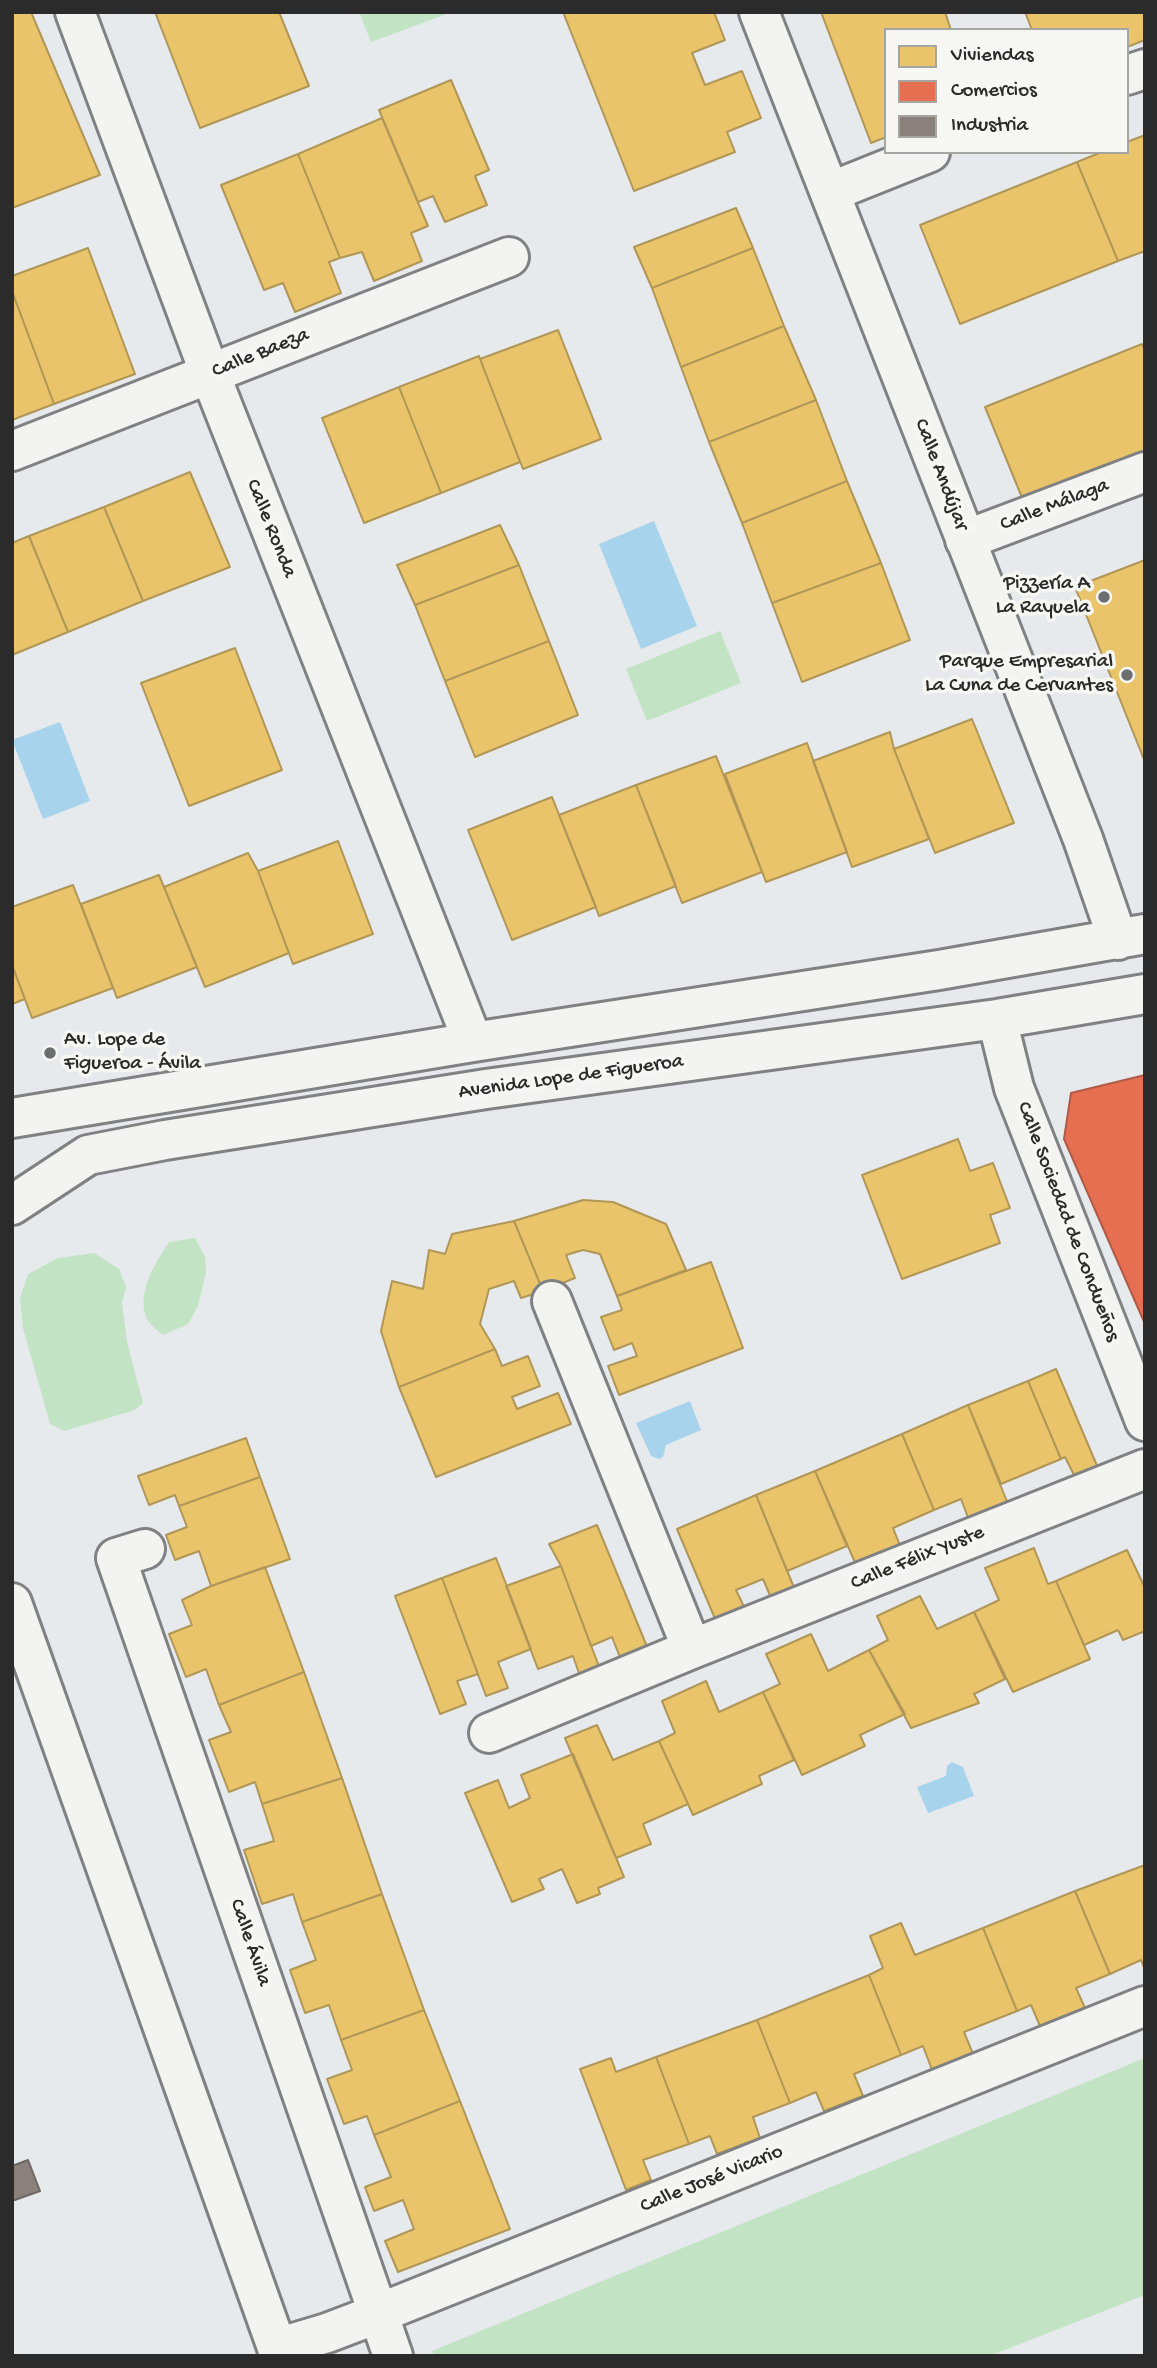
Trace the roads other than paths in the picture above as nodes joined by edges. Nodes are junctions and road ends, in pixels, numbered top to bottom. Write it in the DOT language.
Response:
graph roads {
  1 [pos="75,12"];
  2 [pos="760,12"];
  3 [pos="925,154"];
  4 [pos="830,192"];
  5 [pos="509,257"];
  6 [pos="210,374"];
  7 [pos="12,451"];
  8 [pos="1145,472"];
  9 [pos="965,540"];
  10 [pos="1131,937"];
  11 [pos="1145,994"];
  12 [pos="997,1020"];
  13 [pos="474,1042"];
  14 [pos="12,1118"];
  15 [pos="12,1205"];
  16 [pos="552,1301"];
  17 [pos="1145,1421"];
  18 [pos="1145,1469"];
  19 [pos="145,1549"];
  20 [pos="12,1603"];
  21 [pos="692,1649"];
  22 [pos="489,1733"];
  23 [pos="1145,2006"];
  24 [pos="377,2314"];
  25 [pos="278,2352"];
  26 [pos="393,2356"];
  1 -- 6 [label="street, Calle Ronda"];
  2 -- 4 [label="street, Calle Andújar"];
  3 -- 4 [label="street"];
  4 -- 9 [label="street, Calle Andújar"];
  5 -- 6 [label="street, Calle Baeza"];
  6 -- 7 [label="street, Calle Baeza"];
  6 -- 13 [label="street, Calle Ronda"];
  8 -- 9 [label="street, Calle Málaga"];
  9 -- 10 [label="street, Calle Andújar"];
  10 -- 13 [label="street"];
  11 -- 12 [label="street, Avenida Lope de Figueroa"];
  12 -- 15 [label="street, Avenida Lope de Figueroa"];
  12 -- 17 [label="street, Calle Sociedad de Condueños"];
  13 -- 14 [label="street"];
  16 -- 21 [label="street"];
  18 -- 21 [label="street, Calle Félix Yuste"];
  19 -- 24 [label="street, Calle Ávila"];
  20 -- 25 [label="street"];
  21 -- 22 [label="street, Calle Félix Yuste"];
  23 -- 24 [label="street, Calle José Vicario"];
  24 -- 25 [label="street, Calle José Vicario"];
  24 -- 26 [label="street, Calle Ávila"];
}
